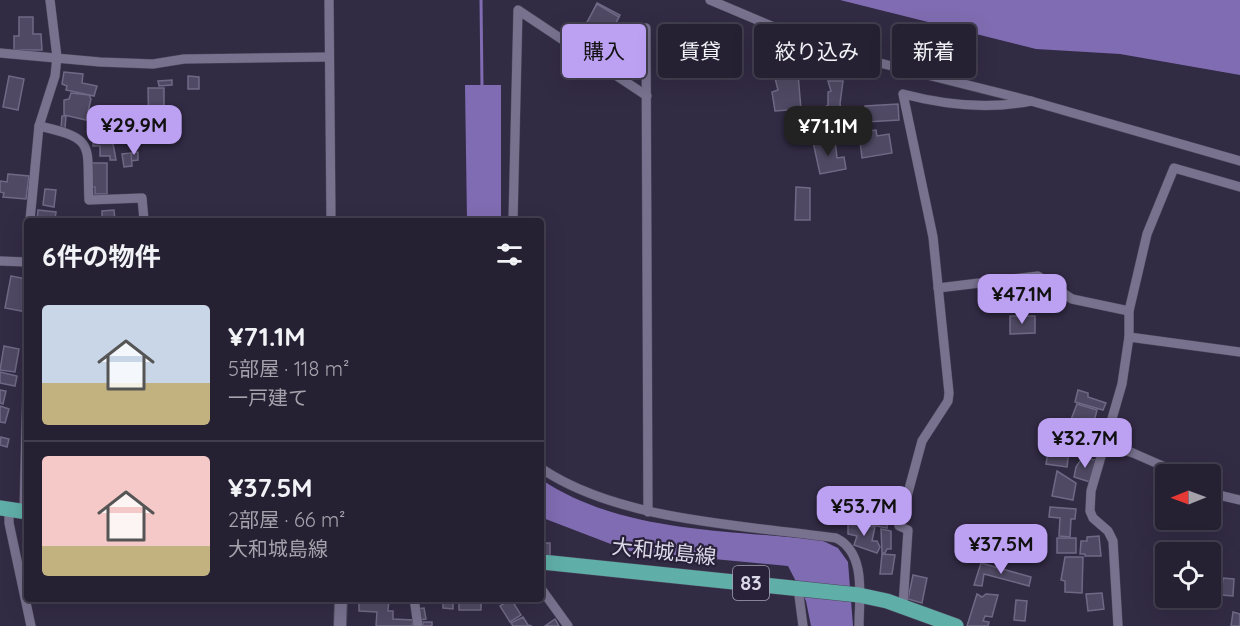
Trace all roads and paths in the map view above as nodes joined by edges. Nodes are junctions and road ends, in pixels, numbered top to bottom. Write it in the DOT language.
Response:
graph roads {
  1 [pos="50,0"];
  2 [pos="329,0"];
  3 [pos="710,0"];
  4 [pos="646,28"];
  5 [pos="0,53"];
  6 [pos="57,57"];
  7 [pos="329,57"];
  8 [pos="647,96"];
  9 [pos="1031,101"];
  10 [pos="39,126"];
  11 [pos="1240,161"];
  12 [pos="1240,187"];
  13 [pos="30,218"];
  14 [pos="144,218"];
  15 [pos="331,218"];
  16 [pos="513,218"];
  17 [pos="0,261"];
  18 [pos="24,262"];
  19 [pos="938,288"];
  20 [pos="1129,311"];
  21 [pos="1130,337"];
  22 [pos="1240,352"];
  23 [pos="24,410"];
  24 [pos="1104,443"];
  25 [pos="1158,464"];
  26 [pos="544,470"];
  27 [pos="1221,496"];
  28 [pos="1240,500"];
  29 [pos="15,511"];
  30 [pos="648,512"];
  31 [pos="544,562"];
  32 [pos="798,588"];
  33 [pos="24,590"];
  34 [pos="544,593"];
  35 [pos="859,595"];
  36 [pos="27,602"];
  37 [pos="341,602"];
  38 [pos="415,602"];
  39 [pos="903,606"];
  40 [pos="32,626"];
  41 [pos="340,626"];
  42 [pos="418,626"];
  43 [pos="568,626"];
  44 [pos="803,626"];
  45 [pos="859,626"];
  46 [pos="956,626"];
  47 [pos="1118,626"];
  1 -- 6 [label="street"];
  2 -- 7 [label="street"];
  3 -- 9 [label="street"];
  4 -- 8 [label="street"];
  5 -- 6 [label="street"];
  6 -- 7 [label="street"];
  6 -- 10 [label="street"];
  7 -- 15 [label="street"];
  8 -- 16 [label="street"];
  8 -- 30 [label="street"];
  9 -- 11 [label="street"];
  9 -- 19 [label="street"];
  10 -- 13 [label="street"];
  10 -- 14 [label="street"];
  12 -- 20 [label="street"];
  17 -- 18 [label="street"];
  19 -- 20 [label="street"];
  19 -- 39 [label="street"];
  20 -- 21 [label="street"];
  21 -- 22 [label="street"];
  21 -- 24 [label="street"];
  23 -- 29 [label="street"];
  24 -- 25 [label="street"];
  24 -- 47 [label="street"];
  26 -- 30 [label="street"];
  27 -- 28 [label="street"];
  29 -- 33 [label="street"];
  30 -- 35 [label="street"];
  31 -- 32 [label="main road, 大和城島線 / 83"];
  32 -- 35 [label="main road, 大和城島線 / 83"];
  32 -- 44 [label="street"];
  34 -- 43 [label="street"];
  35 -- 39 [label="main road, 大和城島線 / 83"];
  35 -- 45 [label="street"];
  36 -- 40 [label="street"];
  37 -- 41 [label="street"];
  38 -- 42 [label="street"];
  39 -- 46 [label="main road, 大和城島線 / 83"];
}
